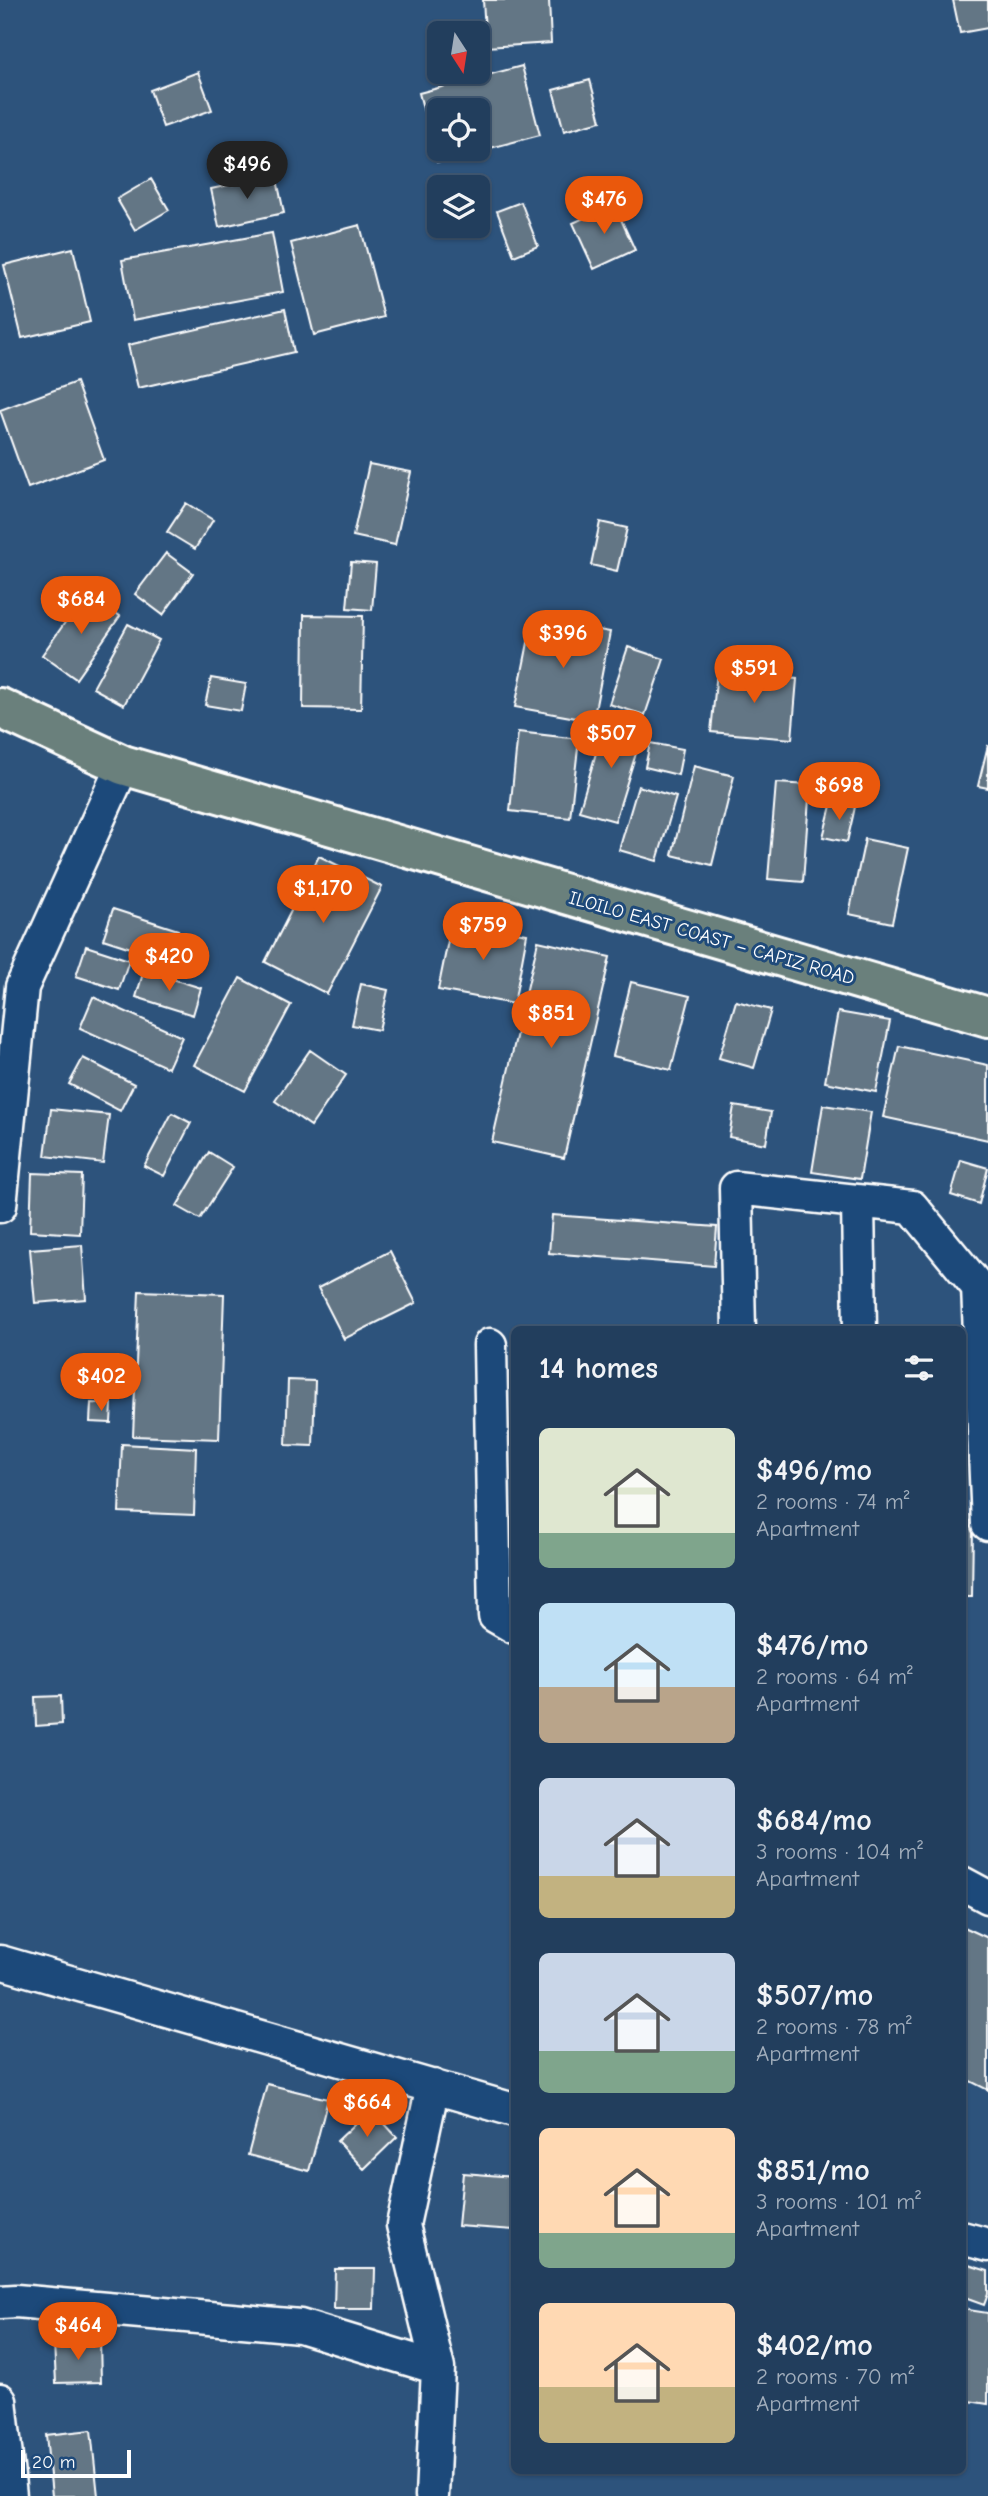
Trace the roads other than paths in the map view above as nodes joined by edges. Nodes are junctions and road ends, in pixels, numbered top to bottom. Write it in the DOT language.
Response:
graph roads {
  1 [pos="0,708"];
  2 [pos="123,765"];
  3 [pos="988,1017"];
  4 [pos="858,1202"];
  5 [pos="0,1206"];
  6 [pos="739,1326"];
  7 [pos="860,1326"];
  8 [pos="490,1345"];
  9 [pos="988,1524"];
  10 [pos="511,1626"];
  11 [pos="966,1885"];
  12 [pos="988,1897"];
  13 [pos="0,1962"];
  14 [pos="433,2086"];
  15 [pos="511,2108"];
  16 [pos="966,2239"];
  17 [pos="988,2245"];
  18 [pos="0,2302"];
  19 [pos="439,2368"];
  20 [pos="0,2400"];
  21 [pos="10,2496"];
  22 [pos="432,2496"];
  1 -- 2 [label="main road, ILOILO EAST COAST – CAPIZ ROAD"];
  2 -- 3 [label="main road, ILOILO EAST COAST – CAPIZ ROAD"];
  2 -- 5 [label="street"];
  4 -- 6 [label="street"];
  4 -- 7 [label="street"];
  4 -- 9 [label="street"];
  8 -- 10 [label="street"];
  11 -- 12 [label="street"];
  13 -- 14 [label="street"];
  14 -- 15 [label="street"];
  14 -- 19 [label="street"];
  16 -- 17 [label="street"];
  18 -- 19 [label="street"];
  19 -- 22 [label="street"];
  20 -- 21 [label="street"];
}
